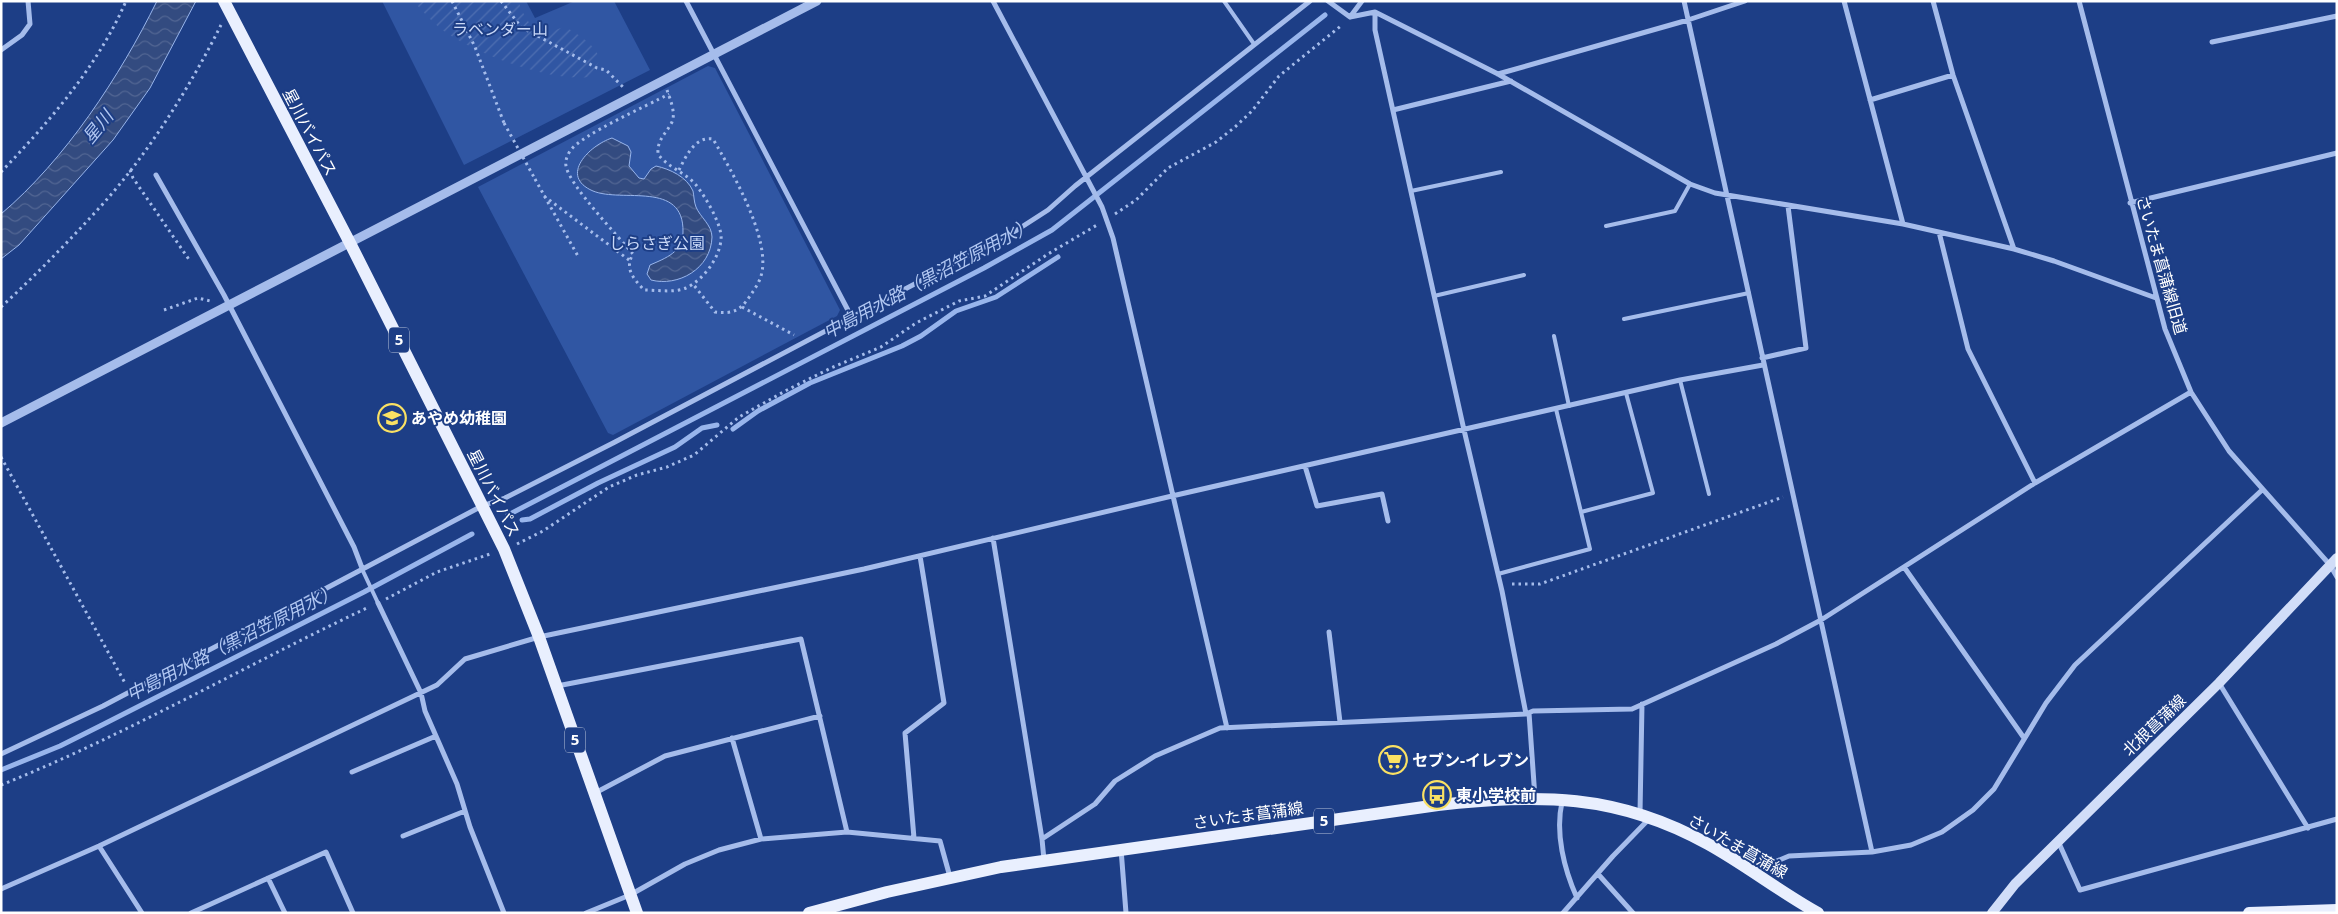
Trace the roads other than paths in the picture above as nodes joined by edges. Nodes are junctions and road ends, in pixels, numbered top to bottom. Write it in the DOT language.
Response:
graph roads {
  1 [pos="28,1"];
  2 [pos="686,1"];
  3 [pos="818,1"];
  4 [pos="994,1"];
  5 [pos="1224,1"];
  6 [pos="1310,1"];
  7 [pos="1328,1"];
  8 [pos="1362,1"];
  9 [pos="1684,1"];
  10 [pos="1745,1"];
  11 [pos="1844,1"];
  12 [pos="1933,1"];
  13 [pos="2079,1"];
  14 [pos="224,2"];
  15 [pos="1375,12"];
  16 [pos="1347,15"];
  17 [pos="2337,16"];
  18 [pos="1688,20"];
  19 [pos="2212,42"];
  20 [pos="1254,44"];
  21 [pos="1,50"];
  22 [pos="714,55"];
  23 [pos="1498,74"];
  24 [pos="1953,75"];
  25 [pos="1511,81"];
  26 [pos="1870,100"];
  27 [pos="1393,110"];
  28 [pos="2337,153"];
  29 [pos="1501,172"];
  30 [pos="156,175"];
  31 [pos="1086,178"];
  32 [pos="1690,184"];
  33 [pos="1411,191"];
  34 [pos="1728,194"];
  35 [pos="2130,203"];
  36 [pos="1788,206"];
  37 [pos="1903,224"];
  38 [pos="1606,226"];
  39 [pos="1940,232"];
  40 [pos="350,243"];
  41 [pos="2014,249"];
  42 [pos="1524,275"];
  43 [pos="1750,293"];
  44 [pos="1434,296"];
  45 [pos="2156,298"];
  46 [pos="229,306"];
  47 [pos="851,316"];
  48 [pos="1624,319"];
  49 [pos="1554,336"];
  50 [pos="1762,358"];
  51 [pos="1763,365"];
  52 [pos="1680,380"];
  53 [pos="2191,392"];
  54 [pos="1626,393"];
  55 [pos="1569,406"];
  56 [pos="1556,409"];
  57 [pos="1,423"];
  58 [pos="1464,430"];
  59 [pos="1305,466"];
  60 [pos="2035,483"];
  61 [pos="2262,490"];
  62 [pos="1709,494"];
  63 [pos="1172,496"];
  64 [pos="482,506"];
  65 [pos="1581,512"];
  66 [pos="1388,521"];
  67 [pos="993,538"];
  68 [pos="920,556"];
  69 [pos="2333,561"];
  70 [pos="1904,567"];
  71 [pos="362,568"];
  72 [pos="1499,574"];
  73 [pos="2337,578"];
  74 [pos="378,603"];
  75 [pos="1821,620"];
  76 [pos="1330,632"];
  77 [pos="539,637"];
  78 [pos="2219,683"];
  79 [pos="556,686"];
  80 [pos="421,693"];
  81 [pos="1642,704"];
  82 [pos="1527,713"];
  83 [pos="820,716"];
  84 [pos="1340,722"];
  85 [pos="1227,728"];
  86 [pos="436,736"];
  87 [pos="732,738"];
  88 [pos="2024,738"];
  89 [pos="1,754"];
  90 [pos="352,772"];
  91 [pos="594,794"];
  92 [pos="1535,798"];
  93 [pos="1562,799"];
  94 [pos="465,811"];
  95 [pos="1645,815"];
  96 [pos="2337,819"];
  97 [pos="2308,828"];
  98 [pos="848,832"];
  99 [pos="403,836"];
  100 [pos="914,838"];
  101 [pos="1042,839"];
  102 [pos="761,840"];
  103 [pos="2058,841"];
  104 [pos="99,846"];
  105 [pos="1121,849"];
  106 [pos="1872,852"];
  107 [pos="1044,860"];
  108 [pos="1752,871"];
  109 [pos="1598,874"];
  110 [pos="950,877"];
  111 [pos="268,878"];
  112 [pos="1,889"];
  113 [pos="630,895"];
  114 [pos="1576,898"];
  115 [pos="2337,910"];
  116 [pos="142,913"];
  117 [pos="191,913"];
  118 [pos="285,913"];
  119 [pos="353,913"];
  120 [pos="504,913"];
  121 [pos="586,913"];
  122 [pos="637,913"];
  123 [pos="810,913"];
  124 [pos="1126,913"];
  125 [pos="1563,913"];
  126 [pos="1633,913"];
  127 [pos="1818,913"];
  128 [pos="1992,913"];
  129 [pos="2249,913"];
  1 -- 21 [label="street"];
  2 -- 22 [label="street"];
  3 -- 22 [label="street"];
  4 -- 31 [label="street"];
  5 -- 20 [label="lane"];
  6 -- 20 [label="street"];
  7 -- 16 [label="street"];
  8 -- 16 [label="street"];
  9 -- 18 [label="street"];
  10 -- 18 [label="street"];
  11 -- 26 [label="street"];
  12 -- 24 [label="street"];
  13 -- 35 [label="street, さいたま菖蒲線旧道"];
  14 -- 40 [label="main road, 星川バイパス / 5"];
  15 -- 16 [label="street"];
  15 -- 23 [label="street"];
  15 -- 27 [label="street"];
  17 -- 19 [label="street"];
  18 -- 23 [label="street"];
  18 -- 34 [label="street"];
  20 -- 31 [label="street"];
  22 -- 40 [label="street"];
  22 -- 47 [label="street"];
  23 -- 25 [label="street"];
  24 -- 26 [label="street"];
  24 -- 41 [label="street"];
  25 -- 27 [label="street"];
  25 -- 32 [label="street"];
  26 -- 37 [label="street"];
  27 -- 33 [label="street"];
  28 -- 35 [label="street"];
  29 -- 33 [label="lane"];
  30 -- 46 [label="street"];
  31 -- 47 [label="street"];
  31 -- 63 [label="street"];
  32 -- 34 [label="street"];
  32 -- 38 [label="lane"];
  33 -- 44 [label="street"];
  34 -- 36 [label="street"];
  34 -- 43 [label="street"];
  35 -- 45 [label="street, さいたま菖蒲線旧道"];
  36 -- 37 [label="street"];
  36 -- 50 [label="street"];
  37 -- 39 [label="street"];
  39 -- 41 [label="street"];
  39 -- 60 [label="street"];
  40 -- 46 [label="street"];
  40 -- 64 [label="main road, 星川バイパス / 5"];
  41 -- 45 [label="street"];
  42 -- 44 [label="lane"];
  43 -- 48 [label="lane"];
  43 -- 50 [label="street"];
  44 -- 58 [label="street"];
  45 -- 53 [label="street, さいたま菖蒲線旧道"];
  46 -- 57 [label="street"];
  46 -- 71 [label="street"];
  47 -- 64 [label="street"];
  49 -- 55 [label="lane"];
  50 -- 51 [label="street"];
  51 -- 52 [label="street"];
  51 -- 75 [label="street"];
  52 -- 54 [label="street"];
  52 -- 62 [label="lane"];
  53 -- 60 [label="street"];
  53 -- 61 [label="street, さいたま菖蒲線旧道"];
  54 -- 55 [label="street"];
  54 -- 65 [label="lane"];
  55 -- 56 [label="street"];
  56 -- 58 [label="street"];
  56 -- 65 [label="lane"];
  58 -- 59 [label="street"];
  58 -- 72 [label="street"];
  59 -- 63 [label="street"];
  59 -- 66 [label="street"];
  60 -- 70 [label="street"];
  61 -- 69 [label="street, さいたま菖蒲線旧道"];
  61 -- 88 [label="street"];
  63 -- 67 [label="street"];
  63 -- 85 [label="street"];
  64 -- 71 [label="street"];
  64 -- 77 [label="main road, 星川バイパス / 5"];
  65 -- 72 [label="lane"];
  67 -- 68 [label="street"];
  67 -- 101 [label="street"];
  68 -- 77 [label="street"];
  68 -- 100 [label="street"];
  69 -- 73 [label="street, さいたま菖蒲線旧道"];
  69 -- 78 [label="main road, 北根菖蒲線"];
  70 -- 75 [label="street"];
  70 -- 88 [label="street"];
  71 -- 74 [label="lane"];
  71 -- 89 [label="street"];
  72 -- 82 [label="street"];
  74 -- 80 [label="street"];
  75 -- 81 [label="street"];
  75 -- 106 [label="street"];
  76 -- 84 [label="street"];
  77 -- 79 [label="main road, 星川バイパス / 5"];
  77 -- 80 [label="street"];
  78 -- 97 [label="street"];
  78 -- 103 [label="main road, 北根菖蒲線"];
  79 -- 83 [label="street"];
  79 -- 91 [label="main road, 星川バイパス / 5"];
  80 -- 86 [label="street"];
  80 -- 104 [label="street"];
  81 -- 82 [label="street"];
  81 -- 95 [label="street"];
  82 -- 84 [label="street"];
  82 -- 92 [label="street"];
  83 -- 87 [label="street"];
  83 -- 98 [label="street"];
  84 -- 85 [label="street"];
  85 -- 101 [label="street"];
  86 -- 90 [label="street"];
  86 -- 94 [label="street"];
  87 -- 91 [label="street"];
  87 -- 102 [label="street"];
  88 -- 106 [label="street"];
  91 -- 113 [label="main road, 星川バイパス / 5"];
  92 -- 93 [label="main road, さいたま菖蒲線 / 5"];
  92 -- 105 [label="main road, さいたま菖蒲線 / 5"];
  93 -- 95 [label="main road, さいたま菖蒲線 / 5"];
  93 -- 114 [label="street"];
  94 -- 99 [label="street"];
  94 -- 120 [label="street"];
  95 -- 108 [label="main road, さいたま菖蒲線 / 5"];
  95 -- 109 [label="street"];
  96 -- 97 [label="street"];
  97 -- 103 [label="street"];
  98 -- 100 [label="street"];
  98 -- 102 [label="street"];
  100 -- 110 [label="street"];
  101 -- 107 [label="street"];
  102 -- 113 [label="street"];
  103 -- 128 [label="main road, 北根菖蒲線"];
  104 -- 112 [label="street"];
  104 -- 116 [label="street"];
  105 -- 107 [label="main road, さいたま菖蒲線 / 5"];
  105 -- 124 [label="street"];
  106 -- 108 [label="street"];
  107 -- 110 [label="main road, さいたま菖蒲線 / 5"];
  108 -- 127 [label="main road, さいたま菖蒲線 / 5"];
  109 -- 114 [label="street"];
  109 -- 126 [label="street"];
  110 -- 123 [label="main road, さいたま菖蒲線 / 5"];
  111 -- 117 [label="street"];
  111 -- 118 [label="street"];
  111 -- 119 [label="street"];
  113 -- 121 [label="street"];
  113 -- 122 [label="main road, 星川バイパス / 5"];
  114 -- 125 [label="street"];
  115 -- 129 [label="main road"];
}
